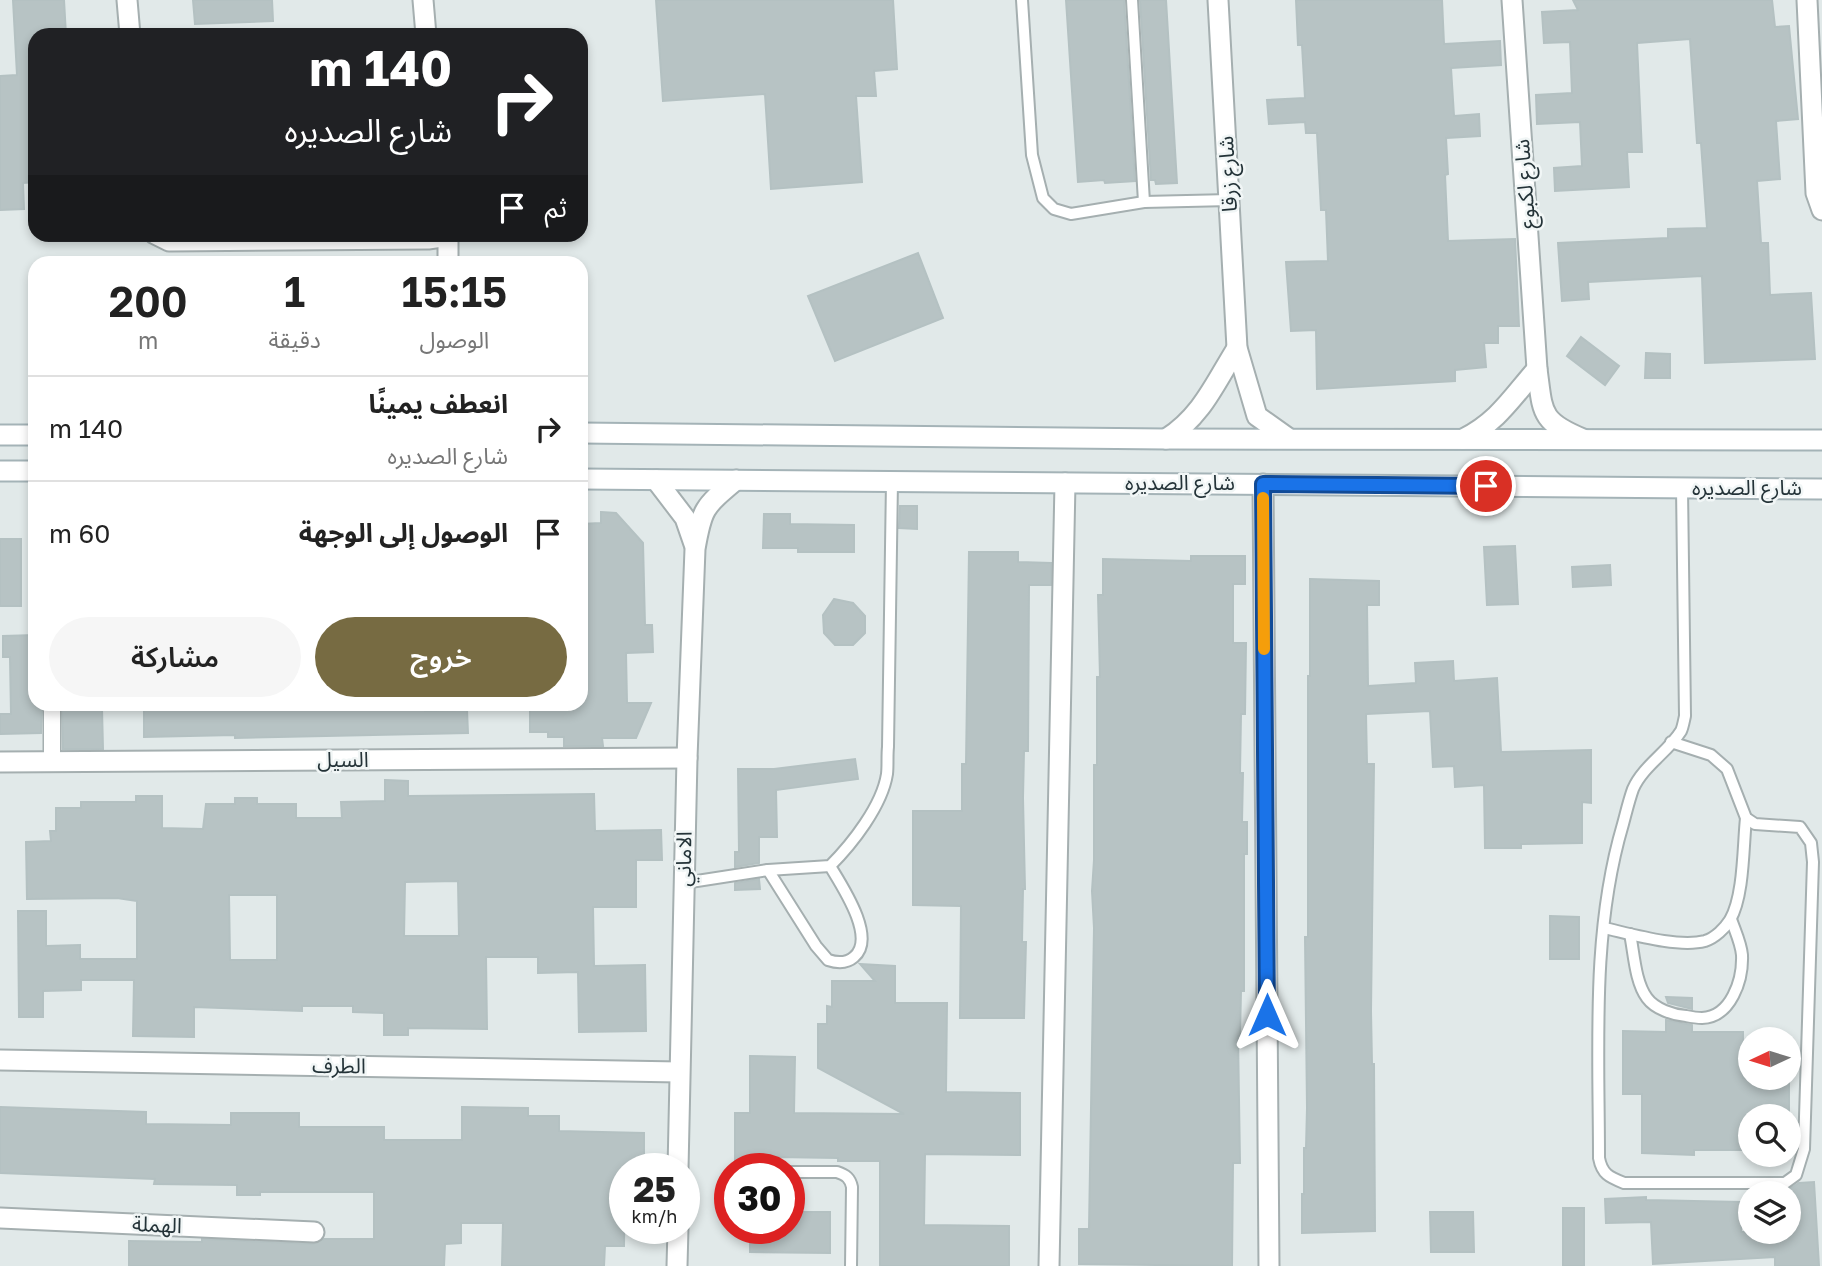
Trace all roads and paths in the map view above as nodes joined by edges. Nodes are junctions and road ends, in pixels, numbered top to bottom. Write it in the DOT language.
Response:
graph roads {
  1 [pos="127,0"];
  2 [pos="423,0"];
  3 [pos="1022,0"];
  4 [pos="1132,0"];
  5 [pos="1219,0"];
  6 [pos="1512,0"];
  7 [pos="1807,0"];
  8 [pos="129,28"];
  9 [pos="425,28"];
  10 [pos="1230,200"];
  11 [pos="1144,202"];
  12 [pos="1822,210"];
  13 [pos="1237,348"];
  14 [pos="1537,369"];
  15 [pos="4,432"];
  16 [pos="588,433"];
  17 [pos="28,434"];
  18 [pos="1288,438"];
  19 [pos="1166,439"];
  20 [pos="1463,439"];
  21 [pos="1583,439"];
  22 [pos="1822,440"];
  23 [pos="0,471"];
  24 [pos="28,471"];
  25 [pos="588,478"];
  26 [pos="656,480"];
  27 [pos="736,480"];
  28 [pos="892,481"];
  29 [pos="1065,482"];
  30 [pos="1263,484"];
  31 [pos="1682,488"];
  32 [pos="1822,489"];
  33 [pos="695,549"];
  34 [pos="52,711"];
  35 [pos="1671,742"];
  36 [pos="687,758"];
  37 [pos="0,762"];
  38 [pos="52,762"];
  39 [pos="1746,818"];
  40 [pos="830,866"];
  41 [pos="768,870"];
  42 [pos="684,883"];
  43 [pos="1731,919"];
  44 [pos="1604,928"];
  45 [pos="1630,934"];
  46 [pos="0,1060"];
  47 [pos="679,1072"];
  48 [pos="678,1153"];
  49 [pos="805,1172"];
  50 [pos="0,1218"];
  51 [pos="314,1232"];
  52 [pos="677,1244"];
  53 [pos="677,1266"];
  54 [pos="851,1266"];
  55 [pos="1049,1266"];
  56 [pos="1269,1266"];
  1 -- 8 [label="street"];
  2 -- 9 [label="street"];
  3 -- 11 [label="lane"];
  4 -- 11 [label="lane"];
  5 -- 10 [label="street, شارع زرقا"];
  6 -- 14 [label="street, شارع لكبوع"];
  7 -- 12 [label="street"];
  10 -- 11 [label="lane"];
  10 -- 13 [label="street, شارع زرقا"];
  13 -- 18 [label="street, شارع زرقا"];
  13 -- 19 [label="street"];
  14 -- 20 [label="street"];
  14 -- 21 [label="street, شارع لكبوع"];
  15 -- 17 [label="street"];
  16 -- 19 [label="street, شارع الصديره"];
  18 -- 19 [label="street, شارع الصديره"];
  18 -- 20 [label="street, شارع الصديره"];
  20 -- 21 [label="street, شارع الصديره"];
  21 -- 22 [label="street, شارع الصديره"];
  23 -- 24 [label="street"];
  25 -- 26 [label="street, شارع الصديره"];
  26 -- 27 [label="street, شارع الصديره"];
  26 -- 33 [label="street, الاماني"];
  27 -- 28 [label="street, شارع الصديره"];
  27 -- 33 [label="street, الاماني"];
  28 -- 29 [label="street, شارع الصديره"];
  28 -- 40 [label="lane"];
  29 -- 30 [label="street, شارع الصديره"];
  29 -- 55 [label="street"];
  30 -- 31 [label="street, شارع الصديره"];
  30 -- 56 [label="street"];
  31 -- 32 [label="street, شارع الصديره"];
  31 -- 35 [label="lane"];
  33 -- 36 [label="street, الاماني"];
  34 -- 38 [label="street"];
  35 -- 39 [label="lane"];
  35 -- 44 [label="lane"];
  36 -- 38 [label="street, السيل"];
  36 -- 42 [label="street, الاماني"];
  37 -- 38 [label="street, السيل"];
  39 -- 43 [label="lane"];
  39 -- 44 [label="lane"];
  40 -- 41 [label="lane"];
  40 -- 41 [label="lane"];
  41 -- 42 [label="lane"];
  42 -- 47 [label="street, الاماني"];
  43 -- 45 [label="lane"];
  43 -- 45 [label="lane"];
  44 -- 45 [label="lane"];
  46 -- 47 [label="street, الطرف"];
  47 -- 48 [label="street, الاماني"];
  49 -- 54 [label="lane"];
  50 -- 51 [label="street, الهملة"];
  52 -- 53 [label="street"];
}
